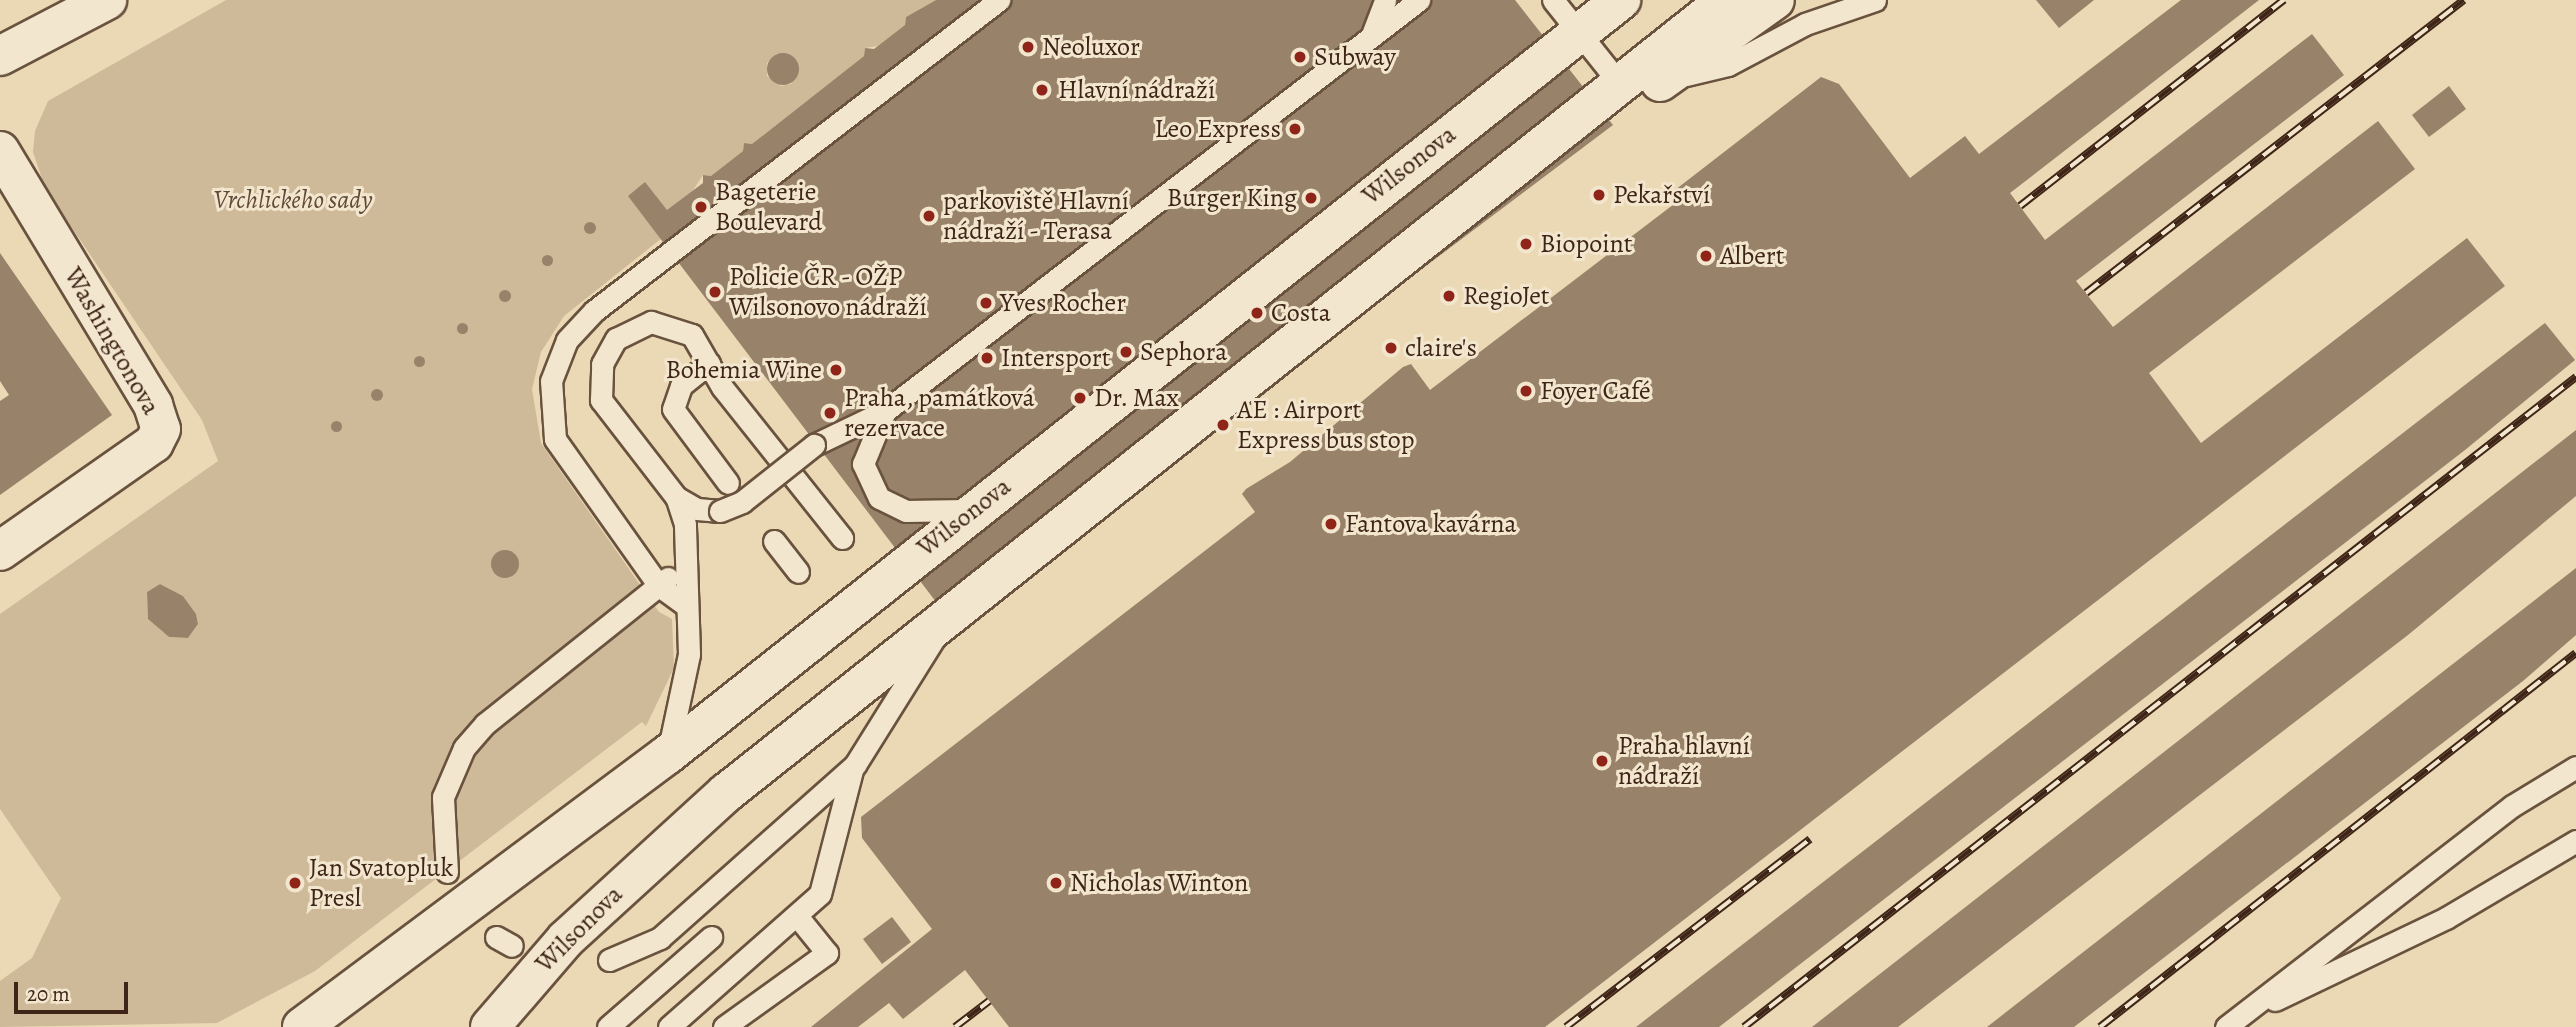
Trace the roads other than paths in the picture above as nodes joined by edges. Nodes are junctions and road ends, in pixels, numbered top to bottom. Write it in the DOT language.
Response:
graph roads {
  1 [pos="107,0"];
  2 [pos="999,0"];
  3 [pos="1385,0"];
  4 [pos="1419,0"];
  5 [pos="1553,0"];
  6 [pos="1621,0"];
  7 [pos="1726,0"];
  8 [pos="1775,0"];
  9 [pos="1875,0"];
  10 [pos="1682,25"];
  11 [pos="1365,42"];
  12 [pos="0,56"];
  13 [pos="1663,80"];
  14 [pos="1562,128"];
  15 [pos="0,151"];
  16 [pos="709,363"];
  17 [pos="885,411"];
  18 [pos="728,483"];
  19 [pos="676,497"];
  20 [pos="975,509"];
  21 [pos="842,538"];
  22 [pos="774,541"];
  23 [pos="0,551"];
  24 [pos="682,565"];
  25 [pos="798,572"];
  26 [pos="659,586"];
  27 [pos="684,604"];
  28 [pos="946,616"];
  29 [pos="667,755"];
  30 [pos="855,765"];
  31 [pos="2576,767"];
  32 [pos="2576,841"];
  33 [pos="447,872"];
  34 [pos="797,916"];
  35 [pos="711,937"];
  36 [pos="609,960"];
  37 [pos="2231,1023"];
  38 [pos="302,1027"];
  39 [pos="490,1027"];
  40 [pos="608,1027"];
  41 [pos="669,1027"];
  42 [pos="724,1027"];
  1 -- 12 [label="main road"];
  2 -- 26 [label="lane"];
  3 -- 11 [label="lane"];
  4 -- 11 [label="lane"];
  5 -- 10 [label="lane"];
  6 -- 20 [label="main road, Wilsonova"];
  7 -- 14 [label="main road, Wilsonova"];
  8 -- 13 [label="main road"];
  9 -- 13 [label="lane"];
  11 -- 17 [label="lane"];
  13 -- 14 [label="main road"];
  14 -- 28 [label="main road, Wilsonova"];
  15 -- 23 [label="main road, Washingtonova"];
  16 -- 18 [label="lane"];
  16 -- 19 [label="lane"];
  16 -- 21 [label="lane"];
  17 -- 19 [label="lane, bridge"];
  17 -- 20 [label="lane"];
  19 -- 24 [label="lane"];
  20 -- 29 [label="main road, Wilsonova"];
  22 -- 25 [label="lane"];
  24 -- 26 [label="lane"];
  24 -- 27 [label="lane"];
  26 -- 27 [label="lane"];
  26 -- 33 [label="lane"];
  27 -- 29 [label="lane"];
  28 -- 30 [label="lane"];
  28 -- 39 [label="main road, Wilsonova"];
  29 -- 38 [label="main road, Wilsonova"];
  30 -- 34 [label="lane"];
  30 -- 36 [label="lane"];
  31 -- 37 [label="lane"];
  32 -- 37 [label="lane"];
  34 -- 41 [label="lane"];
  34 -- 42 [label="lane"];
  35 -- 40 [label="lane"];
}
